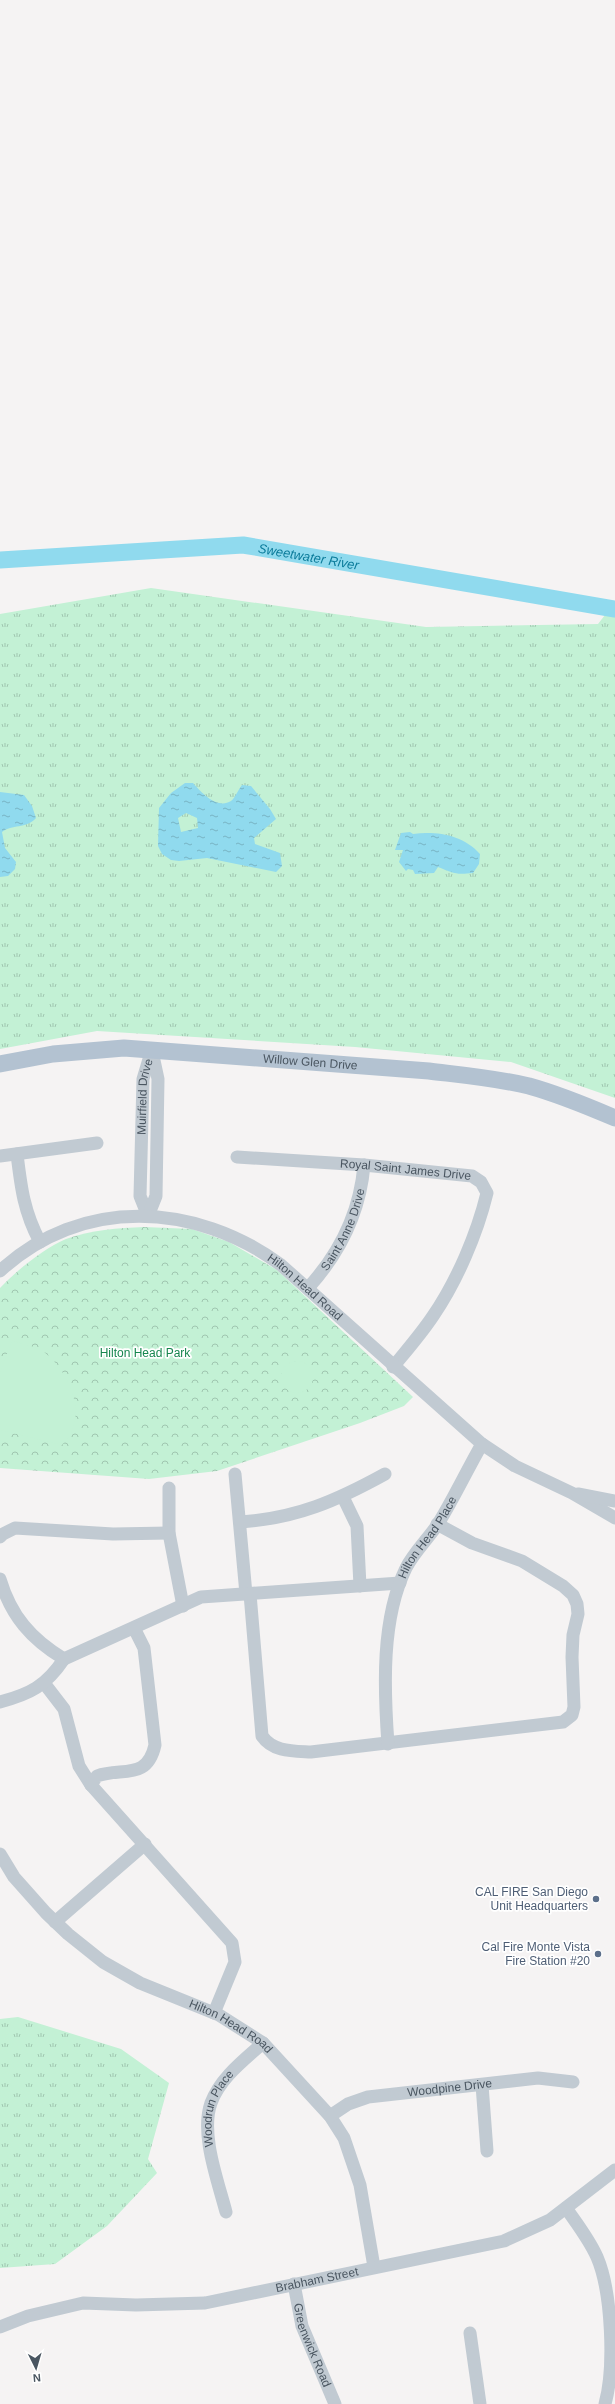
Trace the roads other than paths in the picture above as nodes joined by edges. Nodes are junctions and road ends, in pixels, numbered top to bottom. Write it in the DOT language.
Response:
graph roads {
  1 [pos="152,1049"];
  2 [pos="0,1064"];
  3 [pos="615,1118"];
  4 [pos="97,1143"];
  5 [pos="17,1154"];
  6 [pos="0,1156"];
  7 [pos="237,1157"];
  8 [pos="364,1165"];
  9 [pos="148,1216"];
  10 [pos="40,1242"];
  11 [pos="0,1271"];
  12 [pos="308,1288"];
  13 [pos="393,1367"];
  14 [pos="482,1444"];
  15 [pos="235,1474"];
  16 [pos="385,1474"];
  17 [pos="169,1488"];
  18 [pos="572,1493"];
  19 [pos="343,1497"];
  20 [pos="615,1501"];
  21 [pos="615,1518"];
  22 [pos="241,1522"];
  23 [pos="437,1524"];
  24 [pos="169,1533"];
  25 [pos="0,1538"];
  26 [pos="0,1579"];
  27 [pos="400,1583"];
  28 [pos="360,1586"];
  29 [pos="248,1594"];
  30 [pos="183,1606"];
  31 [pos="134,1628"];
  32 [pos="64,1659"];
  33 [pos="44,1683"];
  34 [pos="0,1702"];
  35 [pos="388,1744"];
  36 [pos="91,1785"];
  37 [pos="145,1844"];
  38 [pos="0,1854"];
  39 [pos="55,1922"];
  40 [pos="214,2013"];
  41 [pos="263,2043"];
  42 [pos="573,2082"];
  43 [pos="482,2085"];
  44 [pos="330,2116"];
  45 [pos="487,2151"];
  46 [pos="615,2170"];
  47 [pos="566,2208"];
  48 [pos="226,2212"];
  49 [pos="374,2268"];
  50 [pos="294,2284"];
  51 [pos="0,2327"];
  52 [pos="470,2333"];
  53 [pos="335,2404"];
  54 [pos="480,2404"];
  55 [pos="605,2404"];
  1 -- 2 [label="main road, Willow Glen Drive"];
  1 -- 3 [label="main road, Willow Glen Drive"];
  1 -- 9 [label="street, Muirfield Drive"];
  4 -- 5 [label="street"];
  5 -- 6 [label="street"];
  5 -- 10 [label="street"];
  7 -- 8 [label="street, Royal Saint James Drive"];
  8 -- 12 [label="street, Saint Anne Drive"];
  8 -- 13 [label="street, Royal Saint James Drive"];
  9 -- 10 [label="street, Hilton Head Road"];
  9 -- 12 [label="street, Hilton Head Road"];
  10 -- 11 [label="street, Hilton Head Road"];
  12 -- 13 [label="street, Hilton Head Road"];
  13 -- 14 [label="street, Hilton Head Road"];
  14 -- 18 [label="street, Hilton Head Road"];
  14 -- 23 [label="street, Hilton Head Place"];
  15 -- 22 [label="street"];
  16 -- 19 [label="street"];
  17 -- 24 [label="street"];
  18 -- 20 [label="street, Hilton Head Road"];
  18 -- 21 [label="street, Hilton Head Road"];
  19 -- 22 [label="street"];
  19 -- 28 [label="street"];
  22 -- 29 [label="street"];
  23 -- 27 [label="street, Hilton Head Place"];
  23 -- 35 [label="street"];
  24 -- 25 [label="street"];
  24 -- 30 [label="street"];
  26 -- 32 [label="street"];
  27 -- 28 [label="street"];
  27 -- 35 [label="street, Hilton Head Place"];
  28 -- 29 [label="street"];
  29 -- 30 [label="street"];
  29 -- 35 [label="street"];
  30 -- 31 [label="street"];
  31 -- 32 [label="street"];
  31 -- 36 [label="street"];
  32 -- 33 [label="street"];
  33 -- 34 [label="street"];
  33 -- 36 [label="street"];
  36 -- 37 [label="street"];
  37 -- 39 [label="street"];
  37 -- 40 [label="street"];
  38 -- 39 [label="street, Hilton Head Road"];
  39 -- 40 [label="street, Hilton Head Road"];
  40 -- 41 [label="street, Hilton Head Road"];
  41 -- 44 [label="street, Hilton Head Road"];
  41 -- 48 [label="street, Woodrun Place"];
  42 -- 43 [label="street, Woodpine Drive"];
  43 -- 44 [label="street, Woodpine Drive"];
  43 -- 45 [label="street"];
  44 -- 49 [label="street, Hilton Head Road"];
  46 -- 47 [label="street, Brabham Street"];
  47 -- 49 [label="street, Brabham Street"];
  47 -- 55 [label="street"];
  49 -- 50 [label="street, Brabham Street"];
  50 -- 51 [label="street, Brabham Street"];
  50 -- 53 [label="street, Greenwick Road"];
  52 -- 54 [label="street"];
}
